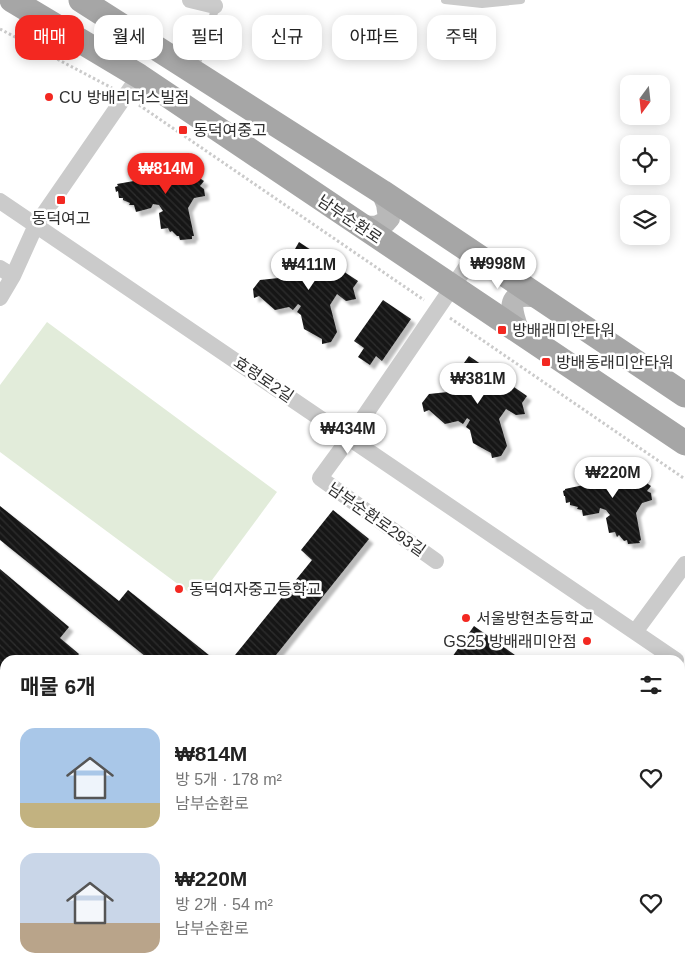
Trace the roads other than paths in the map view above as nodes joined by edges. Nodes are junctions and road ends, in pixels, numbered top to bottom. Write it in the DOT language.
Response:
graph roads {
  1 [pos="12,0"];
  2 [pos="81,0"];
  3 [pos="190,0"];
  4 [pos="445,0"];
  5 [pos="521,0"];
  6 [pos="218,3"];
  7 [pos="194,72"];
  8 [pos="132,86"];
  9 [pos="382,192"];
  10 [pos="0,201"];
  11 [pos="358,224"];
  12 [pos="36,225"];
  13 [pos="474,254"];
  14 [pos="6,272"];
  15 [pos="451,286"];
  16 [pos="538,297"];
  17 [pos="0,298"];
  18 [pos="518,330"];
  19 [pos="685,395"];
  20 [pos="350,438"];
  21 [pos="685,443"];
  22 [pos="436,561"];
  23 [pos="685,564"];
  24 [pos="636,632"];
  25 [pos="669,655"];
  1 -- 8 [label="main road, 남부순환로"];
  2 -- 7 [label="main road"];
  3 -- 6 [label="street"];
  4 -- 5 [label="lane"];
  6 -- 7 [label="lane"];
  7 -- 9 [label="main road"];
  8 -- 11 [label="main road, 남부순환로"];
  8 -- 12 [label="street"];
  9 -- 11 [label="main road"];
  9 -- 13 [label="main road"];
  10 -- 12 [label="street, 효령로2길"];
  11 -- 15 [label="main road, 남부순환로"];
  12 -- 14 [label="street"];
  12 -- 20 [label="street, 효령로2길"];
  13 -- 15 [label="street, 남부순환로293길"];
  13 -- 16 [label="main road"];
  14 -- 17 [label="street"];
  15 -- 18 [label="main road, 남부순환로"];
  15 -- 20 [label="street, 남부순환로293길"];
  16 -- 18 [label="main road"];
  16 -- 19 [label="main road"];
  18 -- 21 [label="main road, 남부순환로"];
  20 -- 22 [label="street, 남부순환로293길"];
  20 -- 24 [label="street, 효령로2길"];
  23 -- 24 [label="street"];
  24 -- 25 [label="street, 효령로2길"];
}
